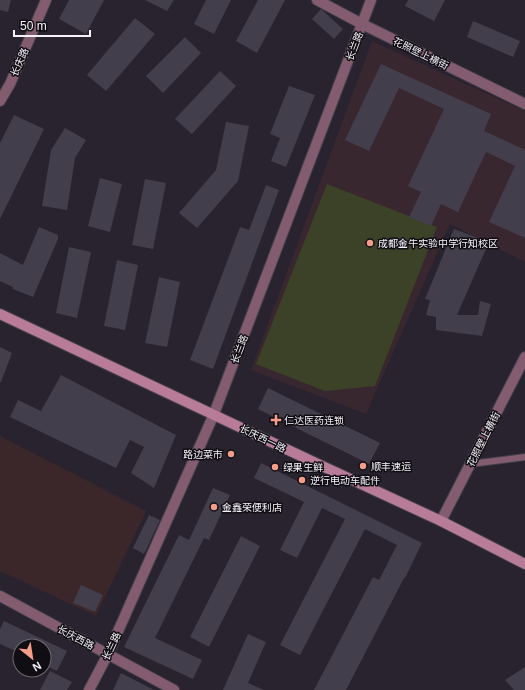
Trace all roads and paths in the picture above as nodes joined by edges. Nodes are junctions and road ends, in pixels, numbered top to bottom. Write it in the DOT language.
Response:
graph roads {
  1 [pos="46,0"];
  2 [pos="317,0"];
  3 [pos="371,0"];
  4 [pos="362,24"];
  5 [pos="0,101"];
  6 [pos="525,104"];
  7 [pos="0,314"];
  8 [pos="525,357"];
  9 [pos="214,414"];
  10 [pos="525,457"];
  11 [pos="470,464"];
  12 [pos="442,521"];
  13 [pos="525,564"];
  14 [pos="0,596"];
  15 [pos="108,654"];
  16 [pos="89,690"];
  17 [pos="174,690"];
  1 -- 5 [label="street, 长庆路"];
  2 -- 4 [label="street, 花照壁上横街"];
  3 -- 4 [label="street, 长兰路"];
  4 -- 6 [label="street, 花照壁上横街"];
  4 -- 9 [label="street, 长兰路"];
  7 -- 9 [label="main road, 长庆西一路"];
  8 -- 11 [label="street, 花照壁上横街"];
  9 -- 12 [label="main road, 长庆西一路"];
  9 -- 15 [label="street, 长兰路"];
  10 -- 11 [label="lane"];
  11 -- 12 [label="street, 花照壁上横街"];
  12 -- 13 [label="main road, 长庆西一路"];
  14 -- 15 [label="street, 长庆西路"];
  15 -- 16 [label="street, 长兰路"];
  15 -- 17 [label="street, 长庆西路"];
}
